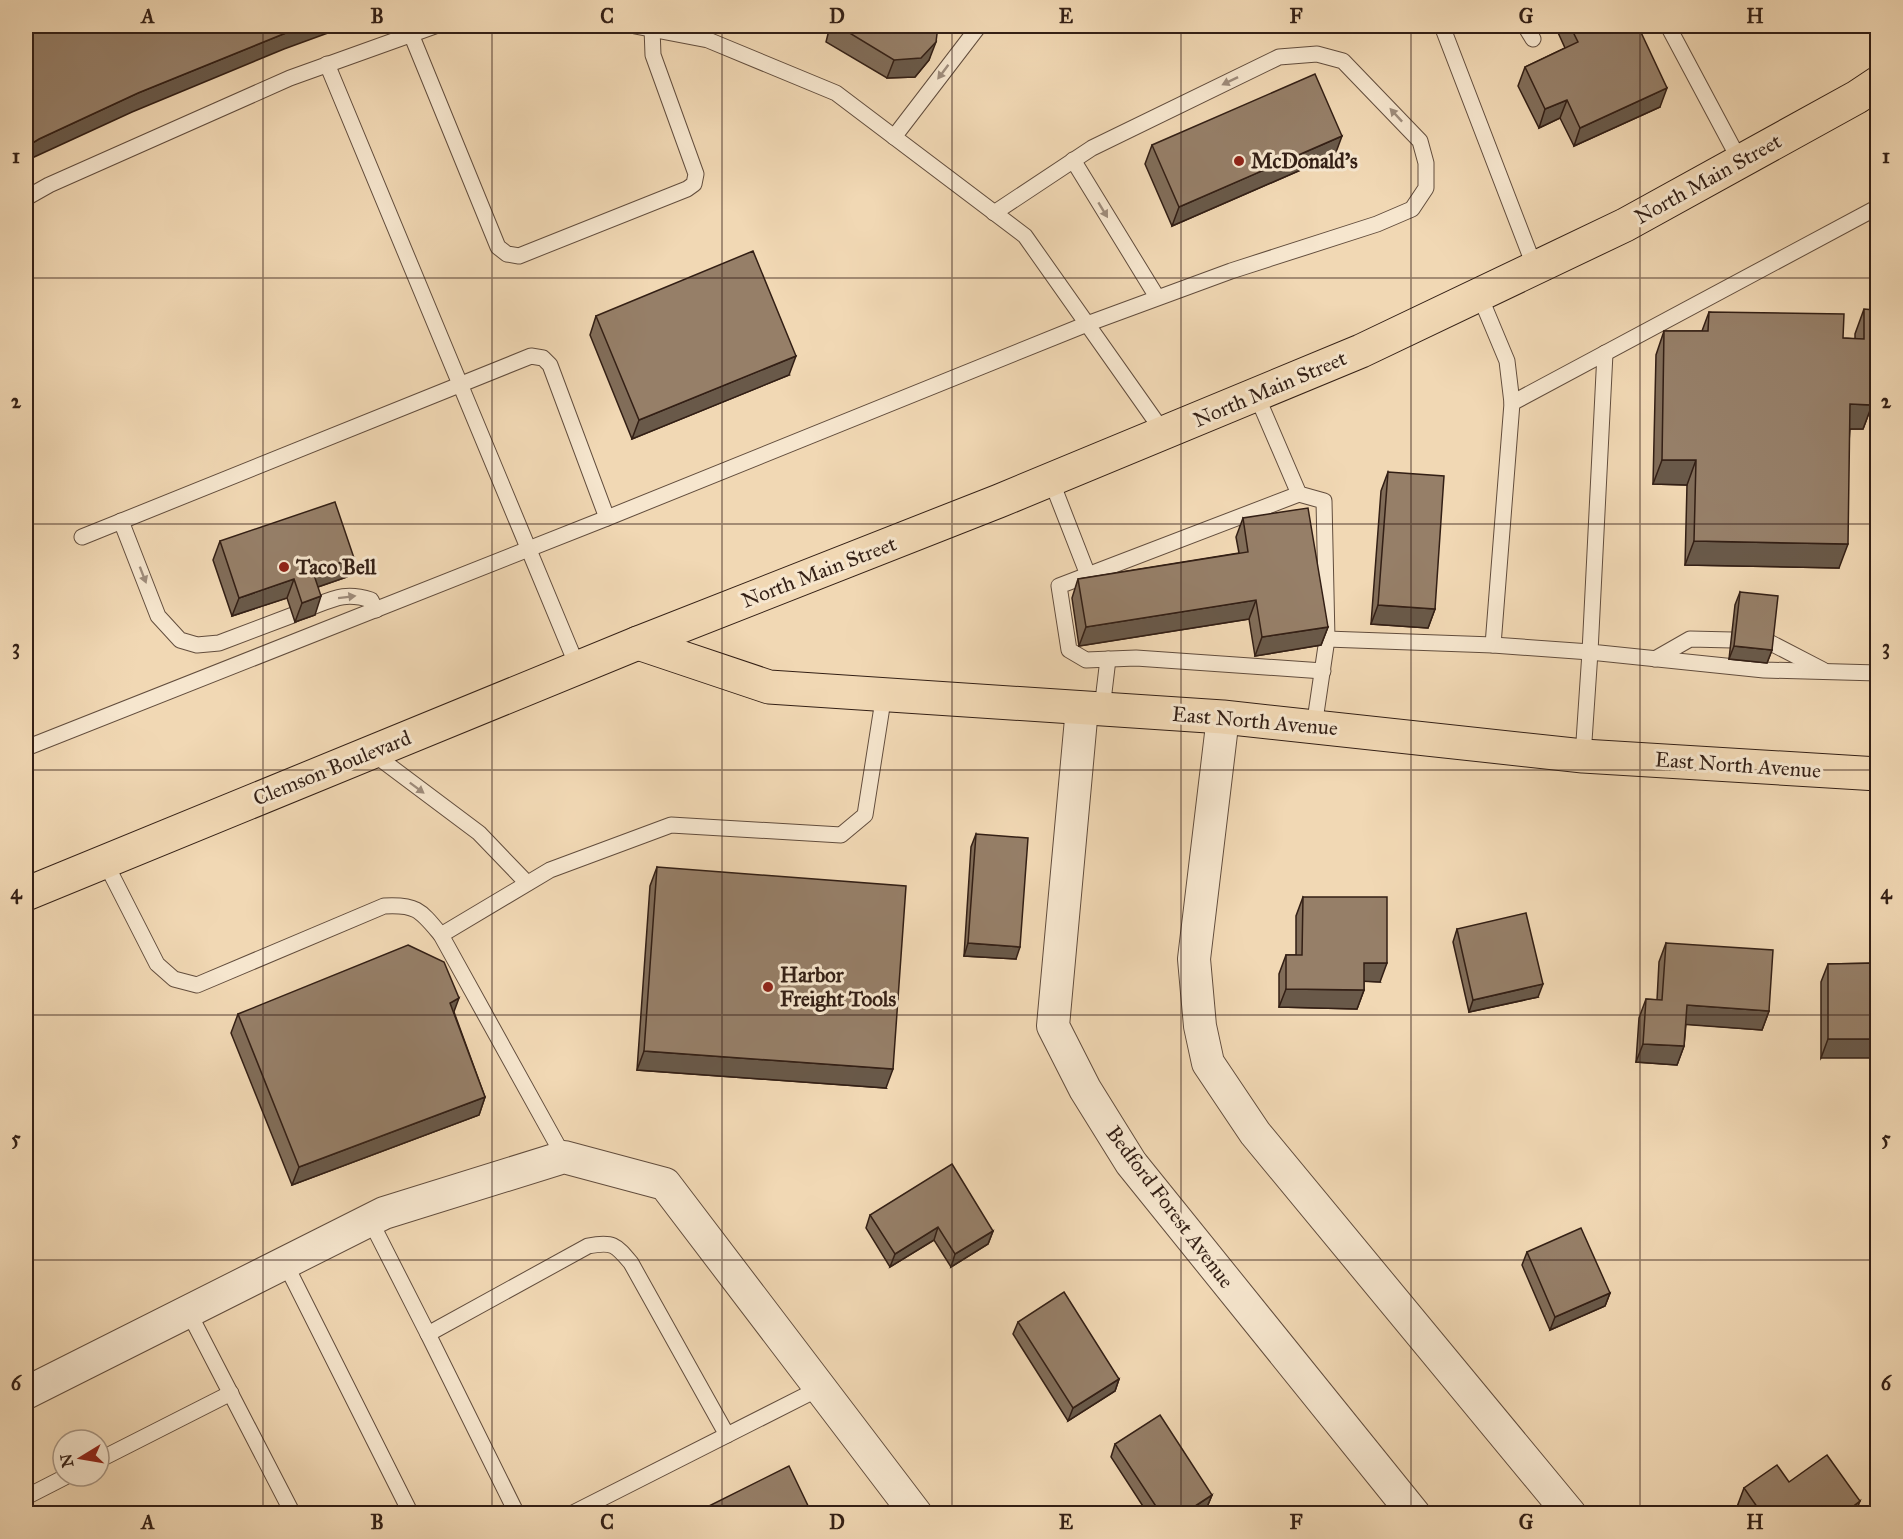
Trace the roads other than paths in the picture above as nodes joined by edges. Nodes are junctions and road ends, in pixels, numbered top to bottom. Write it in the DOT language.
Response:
graph roads {
  1 [pos="435,26"];
  2 [pos="635,26"];
  3 [pos="979,26"];
  4 [pos="1442,26"];
  5 [pos="1525,26"];
  6 [pos="1668,26"];
  7 [pos="652,28"];
  8 [pos="411,34"];
  9 [pos="1533,39"];
  10 [pos="327,64"];
  11 [pos="1878,83"];
  12 [pos="894,137"];
  13 [pos="1073,160"];
  14 [pos="1740,161"];
  15 [pos="26,198"];
  16 [pos="1878,207"];
  17 [pos="994,213"];
  18 [pos="1535,268"];
  19 [pos="1479,294"];
  20 [pos="1156,297"];
  21 [pos="1087,324"];
  22 [pos="1605,353"];
  23 [pos="460,383"];
  24 [pos="1256,394"];
  25 [pos="1512,403"];
  26 [pos="1164,433"];
  27 [pos="1050,480"];
  28 [pos="1299,494"];
  29 [pos="607,518"];
  30 [pos="121,521"];
  31 [pos="82,537"];
  32 [pos="529,549"];
  33 [pos="1088,575"];
  34 [pos="312,607"];
  35 [pos="376,610"];
  36 [pos="293,615"];
  37 [pos="1328,639"];
  38 [pos="1732,640"];
  39 [pos="1769,642"];
  40 [pos="638,643"];
  41 [pos="1493,645"];
  42 [pos="1590,652"];
  43 [pos="1655,658"];
  44 [pos="1108,659"];
  45 [pos="578,668"];
  46 [pos="1323,671"];
  47 [pos="1828,672"];
  48 [pos="1878,673"];
  49 [pos="885,694"];
  50 [pos="1092,708"];
  51 [pos="1223,717"];
  52 [pos="1314,726"];
  53 [pos="26,748"];
  54 [pos="371,752"];
  55 [pos="1582,756"];
  56 [pos="1878,774"];
  57 [pos="105,862"];
  58 [pos="527,883"];
  59 [pos="26,894"];
  60 [pos="441,935"];
  61 [pos="564,1157"];
  62 [pos="370,1221"];
  63 [pos="285,1263"];
  64 [pos="188,1311"];
  65 [pos="428,1334"];
  66 [pos="820,1388"];
  67 [pos="26,1393"];
  68 [pos="231,1393"];
  69 [pos="727,1435"];
  70 [pos="111,1454"];
  71 [pos="51,1484"];
  72 [pos="26,1497"];
  73 [pos="293,1514"];
  74 [pos="411,1514"];
  75 [pos="517,1514"];
  76 [pos="571,1514"];
  77 [pos="916,1514"];
  78 [pos="1414,1514"];
  79 [pos="1570,1514"];
  1 -- 8 [label="lane"];
  2 -- 7 [label="lane"];
  3 -- 12 [label="lane, one-way"];
  4 -- 18 [label="lane"];
  5 -- 9 [label="lane"];
  6 -- 14 [label="lane"];
  7 -- 8 [label="lane"];
  7 -- 12 [label="lane"];
  8 -- 10 [label="lane"];
  10 -- 15 [label="lane"];
  10 -- 23 [label="lane"];
  11 -- 14 [label="main road, North Main Street"];
  12 -- 17 [label="lane"];
  13 -- 17 [label="lane"];
  13 -- 20 [label="lane, one-way"];
  20 -- 13 [label="lane, one-way"];
  14 -- 18 [label="main road, North Main Street"];
  16 -- 22 [label="lane"];
  17 -- 21 [label="lane"];
  18 -- 19 [label="main road, North Main Street"];
  19 -- 24 [label="main road, North Main Street"];
  19 -- 25 [label="lane"];
  20 -- 21 [label="lane"];
  21 -- 26 [label="lane"];
  21 -- 29 [label="lane"];
  22 -- 25 [label="lane"];
  22 -- 42 [label="lane"];
  23 -- 29 [label="lane"];
  23 -- 30 [label="lane"];
  23 -- 32 [label="lane"];
  24 -- 26 [label="main road, North Main Street"];
  24 -- 28 [label="lane"];
  25 -- 41 [label="lane"];
  26 -- 27 [label="main road, North Main Street"];
  27 -- 33 [label="lane"];
  27 -- 40 [label="main road, North Main Street"];
  28 -- 33 [label="lane"];
  28 -- 37 [label="lane"];
  29 -- 32 [label="lane"];
  30 -- 31 [label="lane"];
  30 -- 36 [label="lane, one-way"];
  32 -- 35 [label="lane"];
  32 -- 45 [label="lane"];
  33 -- 44 [label="lane"];
  34 -- 35 [label="lane, one-way"];
  35 -- 53 [label="lane"];
  37 -- 41 [label="lane"];
  37 -- 46 [label="lane"];
  38 -- 43 [label="lane"];
  39 -- 47 [label="lane"];
  40 -- 45 [label="main road, Clemson Boulevard"];
  40 -- 49 [label="main road, East North Avenue"];
  41 -- 42 [label="lane"];
  42 -- 43 [label="lane"];
  42 -- 55 [label="lane"];
  43 -- 47 [label="lane"];
  44 -- 46 [label="lane"];
  44 -- 50 [label="lane"];
  45 -- 54 [label="main road, Clemson Boulevard"];
  46 -- 52 [label="lane"];
  47 -- 48 [label="lane"];
  49 -- 50 [label="main road, East North Avenue"];
  49 -- 58 [label="lane"];
  50 -- 51 [label="main road, East North Avenue"];
  50 -- 78 [label="street, Bedford Forest Avenue"];
  51 -- 52 [label="main road, East North Avenue"];
  51 -- 79 [label="street"];
  52 -- 55 [label="main road, East North Avenue"];
  54 -- 57 [label="main road, Clemson Boulevard"];
  54 -- 58 [label="lane, one-way"];
  55 -- 56 [label="main road, East North Avenue"];
  57 -- 59 [label="main road, Clemson Boulevard"];
  57 -- 60 [label="lane"];
  58 -- 60 [label="lane"];
  60 -- 61 [label="lane"];
  61 -- 62 [label="street"];
  61 -- 66 [label="street"];
  62 -- 63 [label="street"];
  62 -- 65 [label="lane"];
  63 -- 64 [label="street"];
  63 -- 74 [label="lane"];
  64 -- 67 [label="street"];
  64 -- 68 [label="lane"];
  65 -- 69 [label="lane"];
  65 -- 75 [label="lane"];
  66 -- 69 [label="lane"];
  66 -- 77 [label="street"];
  68 -- 70 [label="lane"];
  68 -- 73 [label="lane"];
  69 -- 76 [label="lane"];
  71 -- 72 [label="lane"];
}
